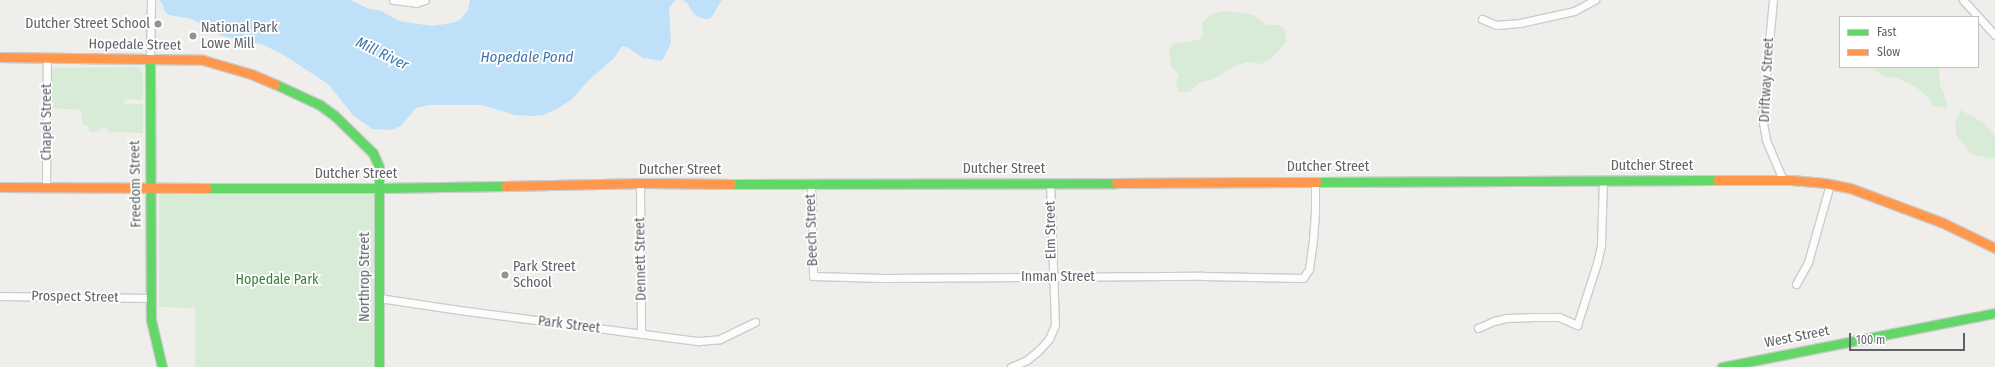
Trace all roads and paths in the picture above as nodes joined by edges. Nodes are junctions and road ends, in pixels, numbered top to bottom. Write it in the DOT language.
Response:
graph roads {
  1 [pos="151,0"];
  2 [pos="393,0"];
  3 [pos="425,0"];
  4 [pos="1595,0"];
  5 [pos="1773,0"];
  6 [pos="1963,0"];
  7 [pos="1978,16"];
  8 [pos="1979,17"];
  9 [pos="1482,20"];
  10 [pos="1995,34"];
  11 [pos="0,57"];
  12 [pos="47,57"];
  13 [pos="150,59"];
  14 [pos="1603,180"];
  15 [pos="1782,180"];
  16 [pos="1315,181"];
  17 [pos="1050,183"];
  18 [pos="640,184"];
  19 [pos="811,184"];
  20 [pos="1830,184"];
  21 [pos="0,187"];
  22 [pos="46,187"];
  23 [pos="150,187"];
  24 [pos="380,188"];
  25 [pos="1995,248"];
  26 [pos="813,276"];
  27 [pos="1052,277"];
  28 [pos="1796,284"];
  29 [pos="0,296"];
  30 [pos="151,298"];
  31 [pos="379,298"];
  32 [pos="1995,313"];
  33 [pos="756,322"];
  34 [pos="1478,328"];
  35 [pos="641,334"];
  36 [pos="162,367"];
  37 [pos="379,367"];
  38 [pos="1011,367"];
  39 [pos="1722,367"];
  1 -- 13 [label="street, Freedom Street"];
  2 -- 3 [label="street"];
  4 -- 9 [label="street"];
  5 -- 15 [label="street, Driftway Street"];
  6 -- 7 [label="street"];
  8 -- 10 [label="street"];
  11 -- 12 [label="street, Hopedale Street"];
  12 -- 13 [label="street, Hopedale Street"];
  12 -- 22 [label="street, Chapel Street"];
  13 -- 23 [label="street, Freedom Street"];
  13 -- 24 [label="street, Hopedale Street"];
  14 -- 15 [label="street, Dutcher Street"];
  14 -- 16 [label="street, Dutcher Street"];
  14 -- 34 [label="street"];
  15 -- 20 [label="street, Dutcher Street"];
  16 -- 17 [label="street, Dutcher Street"];
  16 -- 27 [label="street, Inman Street"];
  17 -- 19 [label="street, Dutcher Street"];
  17 -- 27 [label="street, Elm Street"];
  18 -- 19 [label="street, Dutcher Street"];
  18 -- 24 [label="street, Dutcher Street"];
  18 -- 35 [label="street, Dennett Street"];
  19 -- 26 [label="street, Beech Street"];
  20 -- 25 [label="street, Dutcher Street"];
  20 -- 28 [label="street"];
  21 -- 22 [label="street, Dutcher Street"];
  22 -- 23 [label="street, Dutcher Street"];
  23 -- 24 [label="street, Dutcher Street"];
  23 -- 30 [label="street, Freedom Street"];
  24 -- 31 [label="street, Northrop Street"];
  26 -- 27 [label="street, Inman Street"];
  27 -- 38 [label="street, Elm Street"];
  29 -- 30 [label="street, Prospect Street"];
  30 -- 36 [label="street, Freedom Street"];
  31 -- 35 [label="street, Park Street"];
  31 -- 37 [label="street, Northrop Street"];
  32 -- 39 [label="street, West Street"];
  33 -- 35 [label="street, Park Street"];
}
